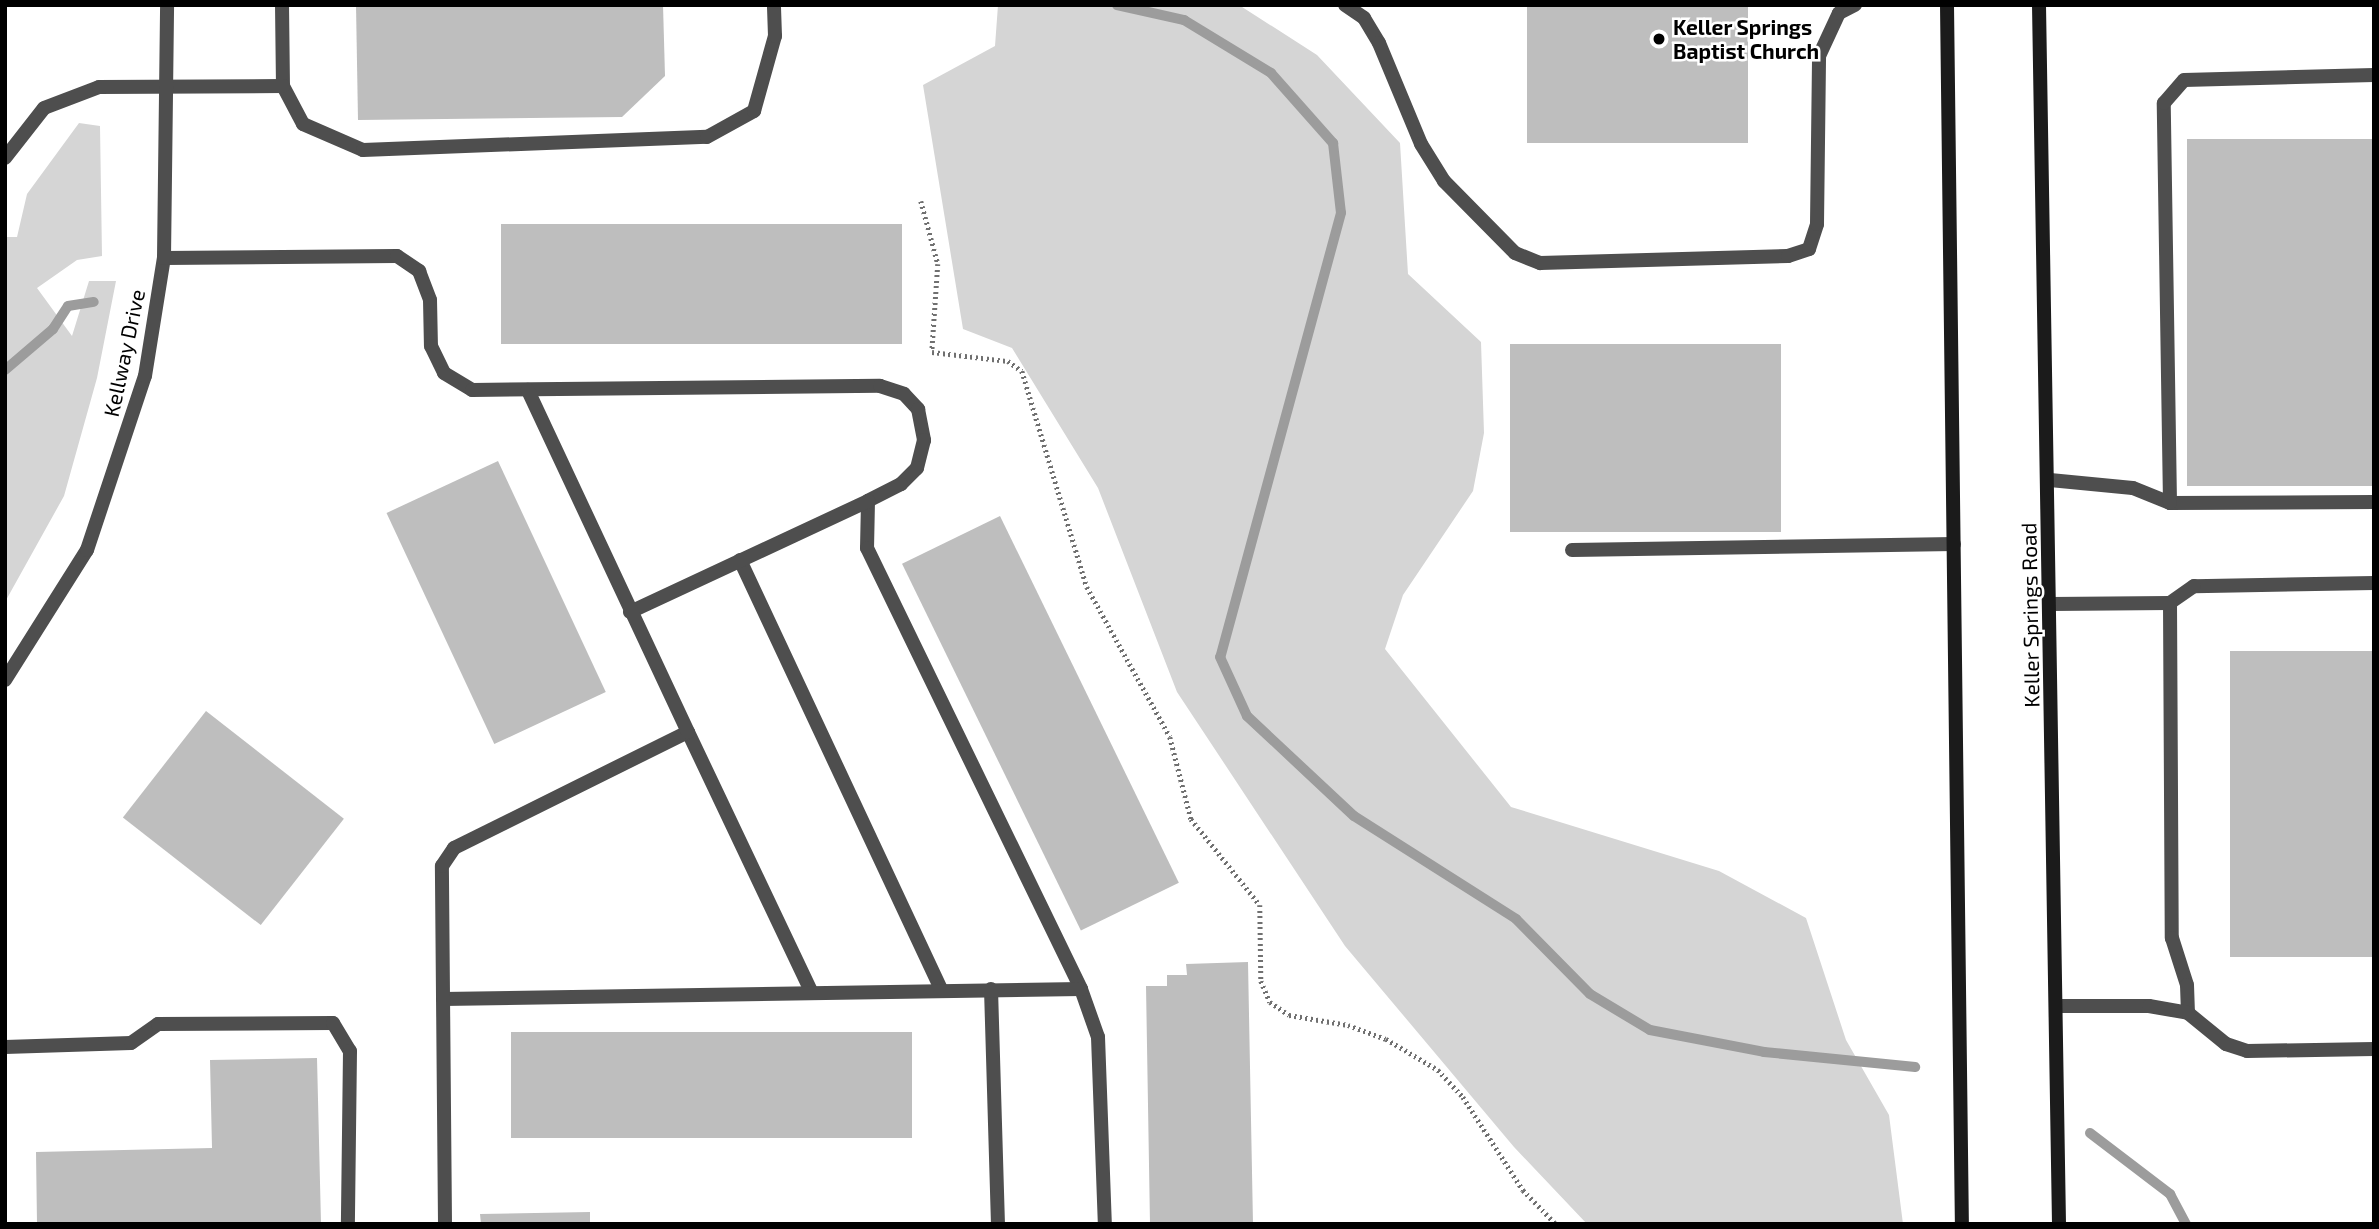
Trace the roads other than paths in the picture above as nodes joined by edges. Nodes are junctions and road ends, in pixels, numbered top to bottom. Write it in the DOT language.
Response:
graph roads {
  1 [pos="167,5"];
  2 [pos="282,5"];
  3 [pos="774,5"];
  4 [pos="1345,5"];
  5 [pos="1854,5"];
  6 [pos="1947,5"];
  7 [pos="2039,5"];
  8 [pos="2374,75"];
  9 [pos="283,86"];
  10 [pos="169,89"];
  11 [pos="5,158"];
  12 [pos="164,258"];
  13 [pos="528,390"];
  14 [pos="2050,480"];
  15 [pos="868,501"];
  16 [pos="2374,502"];
  17 [pos="2170,503"];
  18 [pos="1954,544"];
  19 [pos="1572,550"];
  20 [pos="740,560"];
  21 [pos="2374,583"];
  22 [pos="2170,603"];
  23 [pos="2051,604"];
  24 [pos="630,612"];
  25 [pos="5,680"];
  26 [pos="688,732"];
  27 [pos="991,989"];
  28 [pos="1081,989"];
  29 [pos="941,990"];
  30 [pos="811,991"];
  31 [pos="443,999"];
  32 [pos="2056,1006"];
  33 [pos="2188,1013"];
  34 [pos="5,1047"];
  35 [pos="2374,1049"];
  36 [pos="348,1224"];
  37 [pos="444,1224"];
  38 [pos="998,1224"];
  39 [pos="1105,1224"];
  40 [pos="1962,1224"];
  41 [pos="2059,1224"];
  1 -- 10 [label="street, Kellway Drive"];
  2 -- 9 [label="street"];
  3 -- 9 [label="street"];
  4 -- 5 [label="street"];
  6 -- 18 [label="main road"];
  7 -- 14 [label="main road, Keller Springs Road"];
  8 -- 17 [label="street"];
  9 -- 10 [label="street"];
  10 -- 11 [label="street"];
  10 -- 12 [label="street, Kellway Drive"];
  12 -- 13 [label="street"];
  12 -- 25 [label="street, Kellway Drive"];
  13 -- 15 [label="street"];
  13 -- 24 [label="street"];
  14 -- 17 [label="street"];
  14 -- 23 [label="main road, Keller Springs Road"];
  15 -- 20 [label="street"];
  15 -- 28 [label="street"];
  16 -- 17 [label="street"];
  18 -- 19 [label="street"];
  18 -- 40 [label="main road"];
  20 -- 24 [label="street"];
  20 -- 29 [label="street"];
  21 -- 22 [label="street"];
  22 -- 23 [label="street"];
  22 -- 33 [label="street"];
  23 -- 32 [label="main road, Keller Springs Road"];
  24 -- 26 [label="street"];
  26 -- 30 [label="street"];
  26 -- 31 [label="street"];
  27 -- 28 [label="street"];
  27 -- 29 [label="street"];
  27 -- 38 [label="street"];
  28 -- 39 [label="street"];
  29 -- 30 [label="street"];
  30 -- 31 [label="street"];
  31 -- 37 [label="street"];
  32 -- 33 [label="street"];
  32 -- 41 [label="main road, Keller Springs Road"];
  33 -- 35 [label="street"];
  34 -- 36 [label="street"];
}
